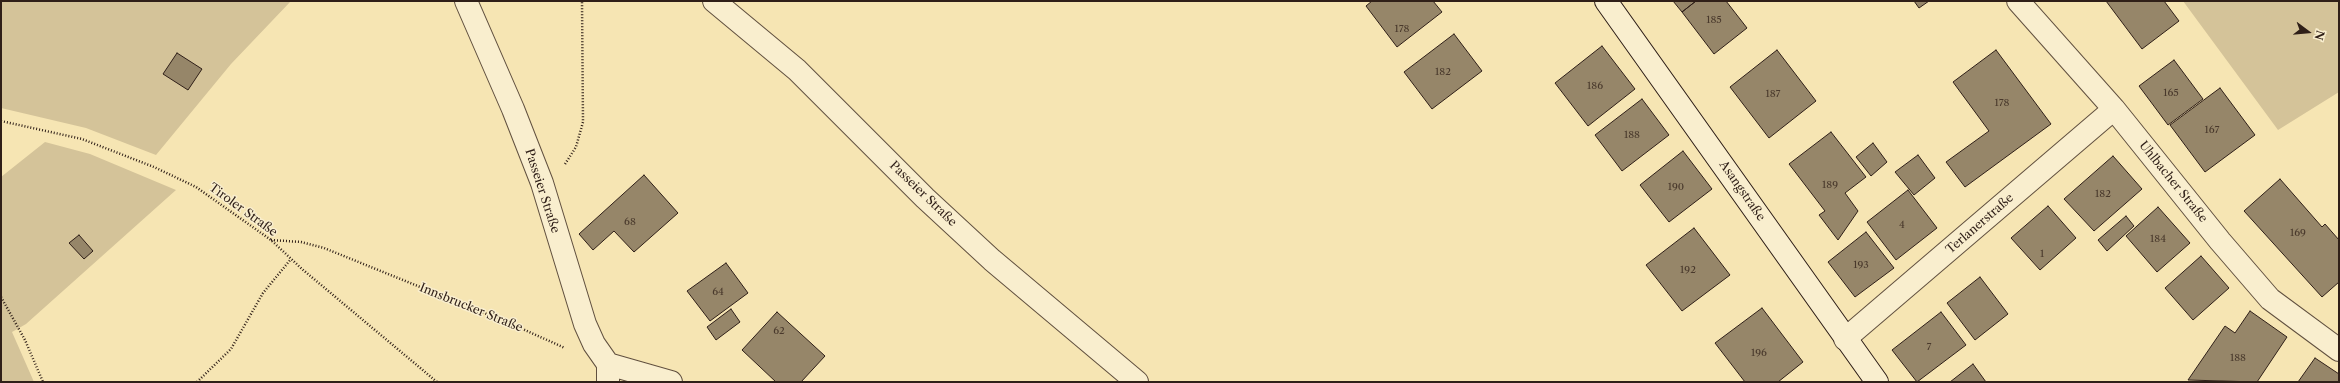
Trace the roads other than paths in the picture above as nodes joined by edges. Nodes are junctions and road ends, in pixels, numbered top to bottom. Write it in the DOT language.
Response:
graph roads {
  1 [pos="466,1"];
  2 [pos="714,1"];
  3 [pos="1606,1"];
  4 [pos="2018,1"];
  5 [pos="2114,109"];
  6 [pos="1845,339"];
  7 [pos="2339,350"];
  8 [pos="608,373"];
  9 [pos="671,382"];
  10 [pos="1137,382"];
  11 [pos="1877,382"];
  1 -- 8 [label="street, Passeier Straße"];
  2 -- 10 [label="street, Passeier Straße"];
  3 -- 6 [label="street, Asangstraße"];
  4 -- 5 [label="street, Uhlbacher Straße"];
  5 -- 6 [label="street, Terlanerstraße"];
  5 -- 7 [label="street, Uhlbacher Straße"];
  6 -- 11 [label="street, Asangstraße"];
  8 -- 9 [label="street"];
}
